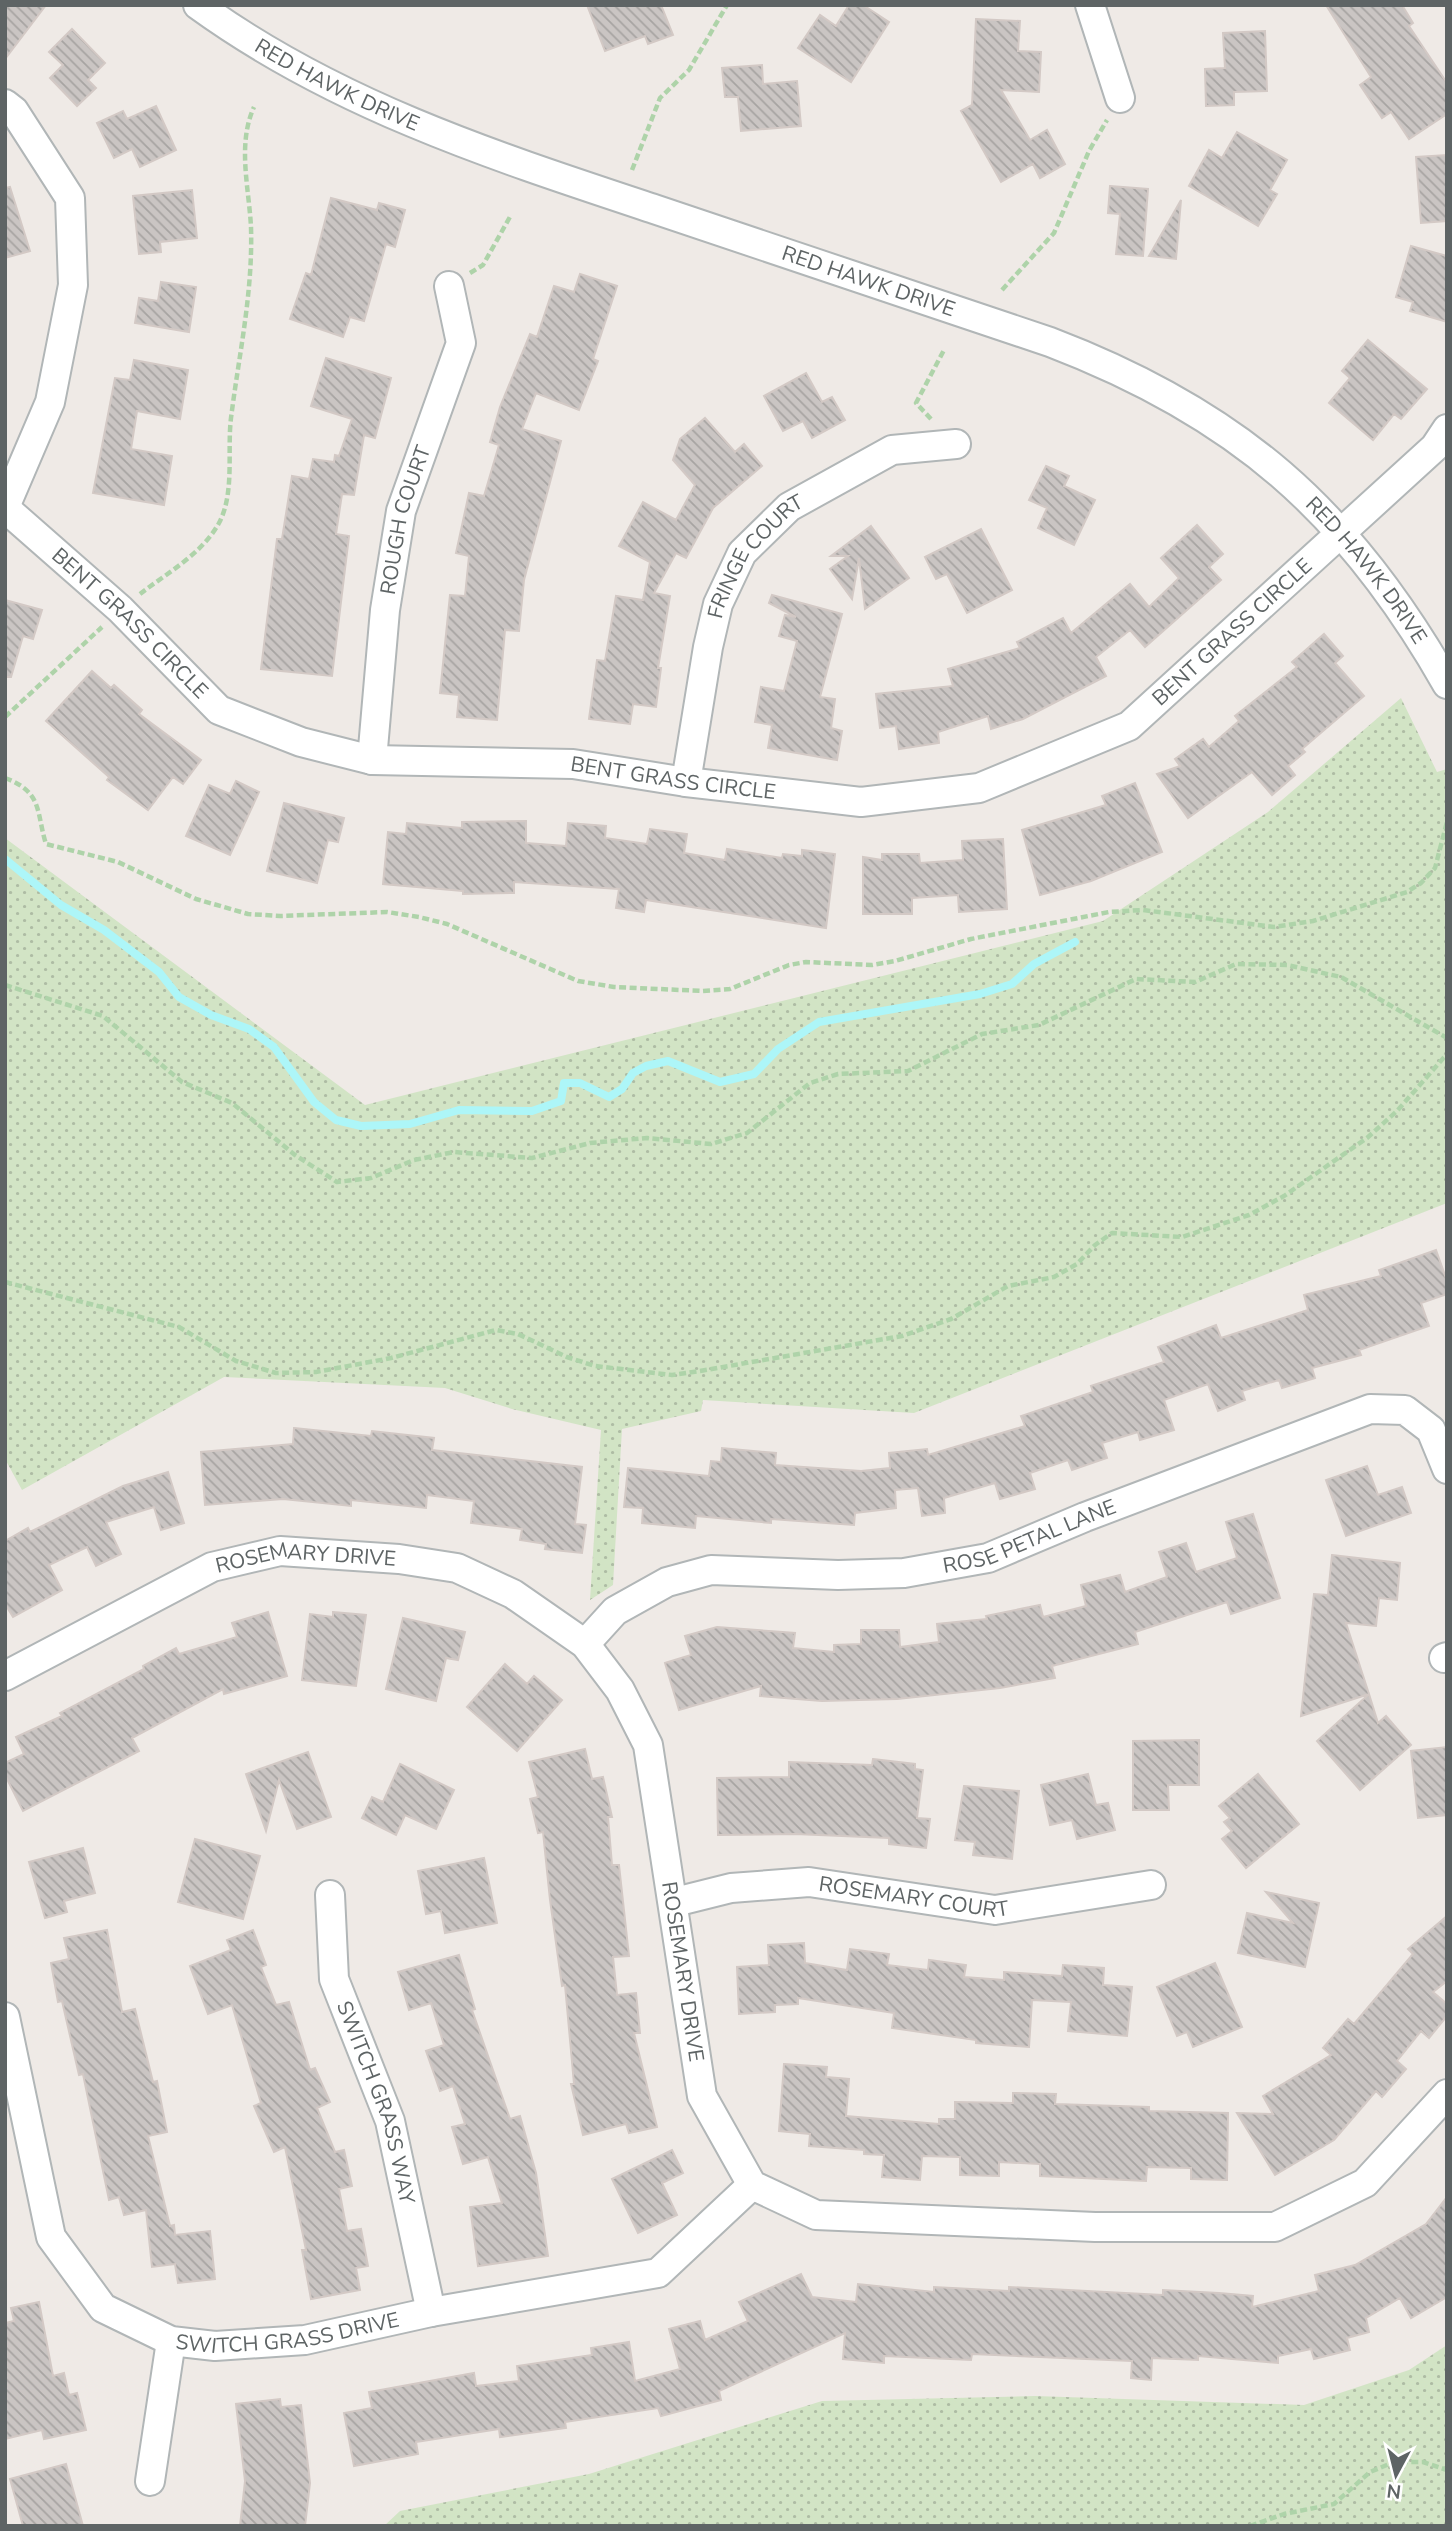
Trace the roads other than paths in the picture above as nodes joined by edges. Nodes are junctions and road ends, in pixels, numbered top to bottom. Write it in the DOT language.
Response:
graph roads {
  1 [pos="198,5"];
  2 [pos="1090,5"];
  3 [pos="1120,98"];
  4 [pos="5,104"];
  5 [pos="449,286"];
  6 [pos="1447,429"];
  7 [pos="956,444"];
  8 [pos="5,507"];
  9 [pos="1342,531"];
  10 [pos="1447,684"];
  11 [pos="372,760"];
  12 [pos="686,782"];
  13 [pos="1447,1469"];
  14 [pos="584,1644"];
  15 [pos="5,1676"];
  16 [pos="1151,1885"];
  17 [pos="330,1895"];
  18 [pos="675,1902"];
  19 [pos="5,2017"];
  20 [pos="1447,2094"];
  21 [pos="752,2185"];
  22 [pos="431,2312"];
  23 [pos="172,2341"];
  24 [pos="150,2481"];
  1 -- 9 [label="street, RED HAWK DRIVE"];
  2 -- 3 [label="street"];
  4 -- 8 [label="street"];
  5 -- 11 [label="street, ROUGH COURT"];
  6 -- 9 [label="street, BENT GRASS CIRCLE"];
  7 -- 12 [label="street, FRINGE COURT"];
  8 -- 11 [label="street, BENT GRASS CIRCLE"];
  9 -- 10 [label="street, RED HAWK DRIVE"];
  9 -- 12 [label="street, BENT GRASS CIRCLE"];
  11 -- 12 [label="street, BENT GRASS CIRCLE"];
  13 -- 14 [label="street, ROSE PETAL LANE"];
  14 -- 15 [label="street, ROSEMARY DRIVE"];
  14 -- 18 [label="street, ROSEMARY DRIVE"];
  16 -- 18 [label="street, ROSEMARY COURT"];
  17 -- 22 [label="street, SWITCH GRASS WAY"];
  18 -- 21 [label="street, ROSEMARY DRIVE"];
  19 -- 23 [label="street, SWITCH GRASS DRIVE"];
  20 -- 21 [label="street"];
  21 -- 22 [label="street, SWITCH GRASS DRIVE"];
  22 -- 23 [label="street, SWITCH GRASS DRIVE"];
  23 -- 24 [label="street"];
}
